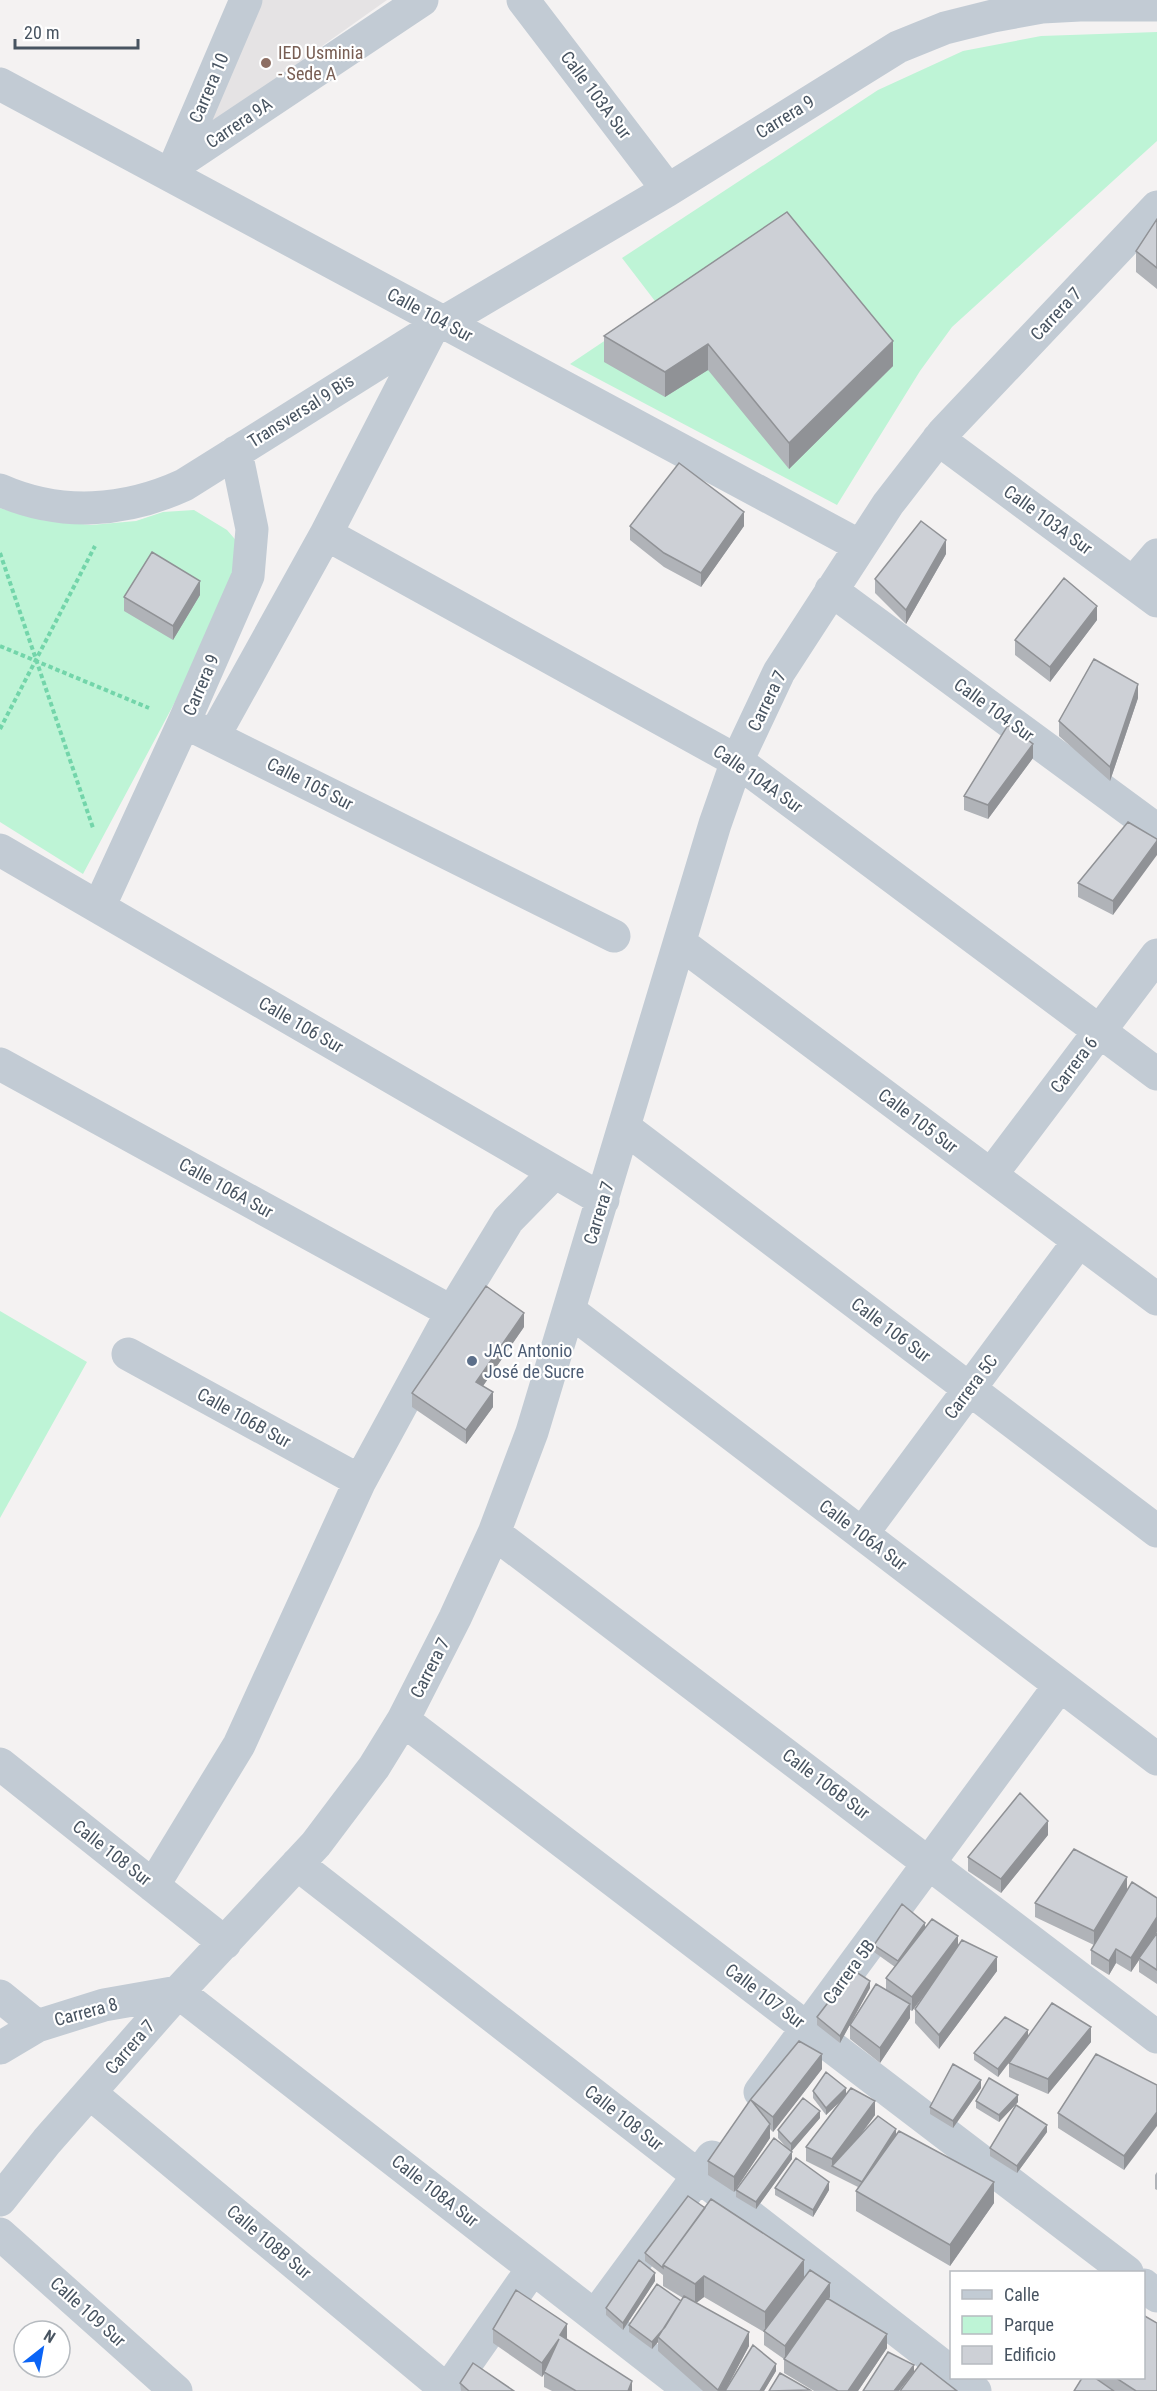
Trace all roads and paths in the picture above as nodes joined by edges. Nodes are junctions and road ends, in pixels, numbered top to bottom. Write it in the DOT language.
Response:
graph roads {
  1 [pos="246,0"];
  2 [pos="422,0"];
  3 [pos="523,0"];
  4 [pos="1140,3"];
  5 [pos="0,84"];
  6 [pos="173,170"];
  7 [pos="668,190"];
  8 [pos="1157,207"];
  9 [pos="437,326"];
  10 [pos="938,440"];
  11 [pos="236,452"];
  12 [pos="0,490"];
  13 [pos="115,506"];
  14 [pos="326,534"];
  15 [pos="860,546"];
  16 [pos="0,553"];
  17 [pos="1157,555"];
  18 [pos="831,590"];
  19 [pos="1145,592"];
  20 [pos="0,646"];
  21 [pos="37,661"];
  22 [pos="184,722"];
  23 [pos="0,729"];
  24 [pos="214,736"];
  25 [pos="737,761"];
  26 [pos="1157,830"];
  27 [pos="0,850"];
  28 [pos="105,895"];
  29 [pos="614,936"];
  30 [pos="680,943"];
  31 [pos="1157,955"];
  32 [pos="1100,1031"];
  33 [pos="0,1064"];
  34 [pos="1157,1074"];
  35 [pos="625,1128"];
  36 [pos="555,1172"];
  37 [pos="991,1175"];
  38 [pos="603,1200"];
  39 [pos="1079,1241"];
  40 [pos="1157,1299"];
  41 [pos="570,1311"];
  42 [pos="452,1312"];
  43 [pos="129,1354"];
  44 [pos="969,1389"];
  45 [pos="360,1482"];
  46 [pos="1157,1531"];
  47 [pos="494,1533"];
  48 [pos="862,1534"];
  49 [pos="1059,1685"];
  50 [pos="403,1720"];
  51 [pos="1157,1759"];
  52 [pos="0,1764"];
  53 [pos="929,1862"];
  54 [pos="297,1864"];
  55 [pos="153,1886"];
  56 [pos="225,1943"];
  57 [pos="178,1992"];
  58 [pos="0,1996"];
  59 [pos="37,2026"];
  60 [pos="807,2028"];
  61 [pos="1157,2037"];
  62 [pos="0,2048"];
  63 [pos="90,2093"];
  64 [pos="698,2176"];
  65 [pos="0,2200"];
  66 [pos="0,2234"];
  67 [pos="533,2268"];
  68 [pos="1126,2271"];
  69 [pos="595,2316"];
  70 [pos="950,2372"];
  71 [pos="959,2379"];
  72 [pos="679,2387"];
  73 [pos="176,2391"];
  74 [pos="447,2391"];
  75 [pos="975,2391"];
  1 -- 6 [label="street, Carrera 10"];
  2 -- 6 [label="street, Carrera 9A"];
  3 -- 7 [label="street, Calle 103A Sur"];
  4 -- 7 [label="street, Carrera 9"];
  5 -- 6 [label="street, Calle 104 Sur"];
  6 -- 9 [label="street, Calle 104 Sur"];
  7 -- 9 [label="street, Carrera 9"];
  8 -- 10 [label="street, Carrera 7"];
  9 -- 11 [label="street, Transversal 9 Bis"];
  9 -- 14 [label="street, Carrera 9"];
  9 -- 15 [label="street, Calle 104 Sur"];
  10 -- 15 [label="street, Carrera 7"];
  10 -- 19 [label="street, Calle 103A Sur"];
  11 -- 13 [label="street, Transversal 9 Bis"];
  11 -- 22 [label="street, Carrera 9"];
  12 -- 13 [label="street"];
  13 -- 21 [label="path"];
  14 -- 24 [label="street, Carrera 9"];
  14 -- 25 [label="street, Calle 104A Sur"];
  15 -- 18 [label="street, Carrera 7"];
  16 -- 21 [label="path"];
  17 -- 19 [label="street"];
  18 -- 25 [label="street, Carrera 7"];
  18 -- 26 [label="street, Calle 104 Sur"];
  20 -- 21 [label="path"];
  21 -- 22 [label="path"];
  21 -- 23 [label="path"];
  21 -- 28 [label="path"];
  22 -- 24 [label="street, Calle 105 Sur"];
  22 -- 28 [label="street, Carrera 9"];
  24 -- 29 [label="street, Calle 105 Sur"];
  25 -- 30 [label="street, Carrera 7"];
  25 -- 32 [label="street, Calle 104A Sur"];
  27 -- 28 [label="street, Calle 106 Sur"];
  28 -- 36 [label="street, Calle 106 Sur"];
  30 -- 35 [label="street, Carrera 7"];
  30 -- 37 [label="street, Calle 105 Sur"];
  31 -- 32 [label="street, Carrera 6"];
  32 -- 34 [label="street, Calle 104A Sur"];
  32 -- 37 [label="street, Carrera 6"];
  33 -- 42 [label="street, Calle 106A Sur"];
  35 -- 38 [label="street, Carrera 7"];
  35 -- 44 [label="street, Calle 106 Sur"];
  36 -- 38 [label="street, Calle 106 Sur"];
  36 -- 42 [label="street"];
  37 -- 39 [label="street, Calle 105 Sur"];
  38 -- 41 [label="street, Carrera 7"];
  39 -- 40 [label="street, Calle 105 Sur"];
  39 -- 44 [label="street, Carrera 5C"];
  41 -- 47 [label="street, Carrera 7"];
  41 -- 48 [label="street, Calle 106A Sur"];
  42 -- 45 [label="street"];
  43 -- 45 [label="street, Calle 106B Sur"];
  44 -- 46 [label="street, Calle 106 Sur"];
  44 -- 48 [label="street, Carrera 5C"];
  45 -- 55 [label="street"];
  47 -- 50 [label="street, Carrera 7"];
  47 -- 53 [label="street, Calle 106B Sur"];
  48 -- 49 [label="street, Calle 106A Sur"];
  49 -- 51 [label="street, Calle 106A Sur"];
  49 -- 53 [label="street, Carrera 5B"];
  50 -- 54 [label="street, Carrera 7"];
  50 -- 60 [label="street, Calle 107 Sur"];
  52 -- 55 [label="street, Calle 108 Sur"];
  53 -- 60 [label="street, Carrera 5B"];
  53 -- 61 [label="street, Calle 106B Sur"];
  54 -- 56 [label="street, Carrera 7"];
  54 -- 64 [label="street, Calle 108 Sur"];
  55 -- 56 [label="street, Calle 108 Sur"];
  56 -- 57 [label="street, Carrera 7"];
  57 -- 59 [label="street, Carrera 8"];
  57 -- 63 [label="street, Carrera 7"];
  57 -- 67 [label="street, Calle 108A Sur"];
  58 -- 59 [label="street"];
  59 -- 62 [label="street, Carrera 8"];
  60 -- 64 [label="street, Carrera 5B"];
  60 -- 68 [label="street, Calle 107 Sur"];
  63 -- 65 [label="street, Carrera 7"];
  63 -- 74 [label="street, Calle 108B Sur"];
  64 -- 69 [label="street, Carrera 5B"];
  64 -- 70 [label="street, Calle 108 Sur"];
  66 -- 73 [label="street, Calle 109 Sur"];
  67 -- 69 [label="street, Calle 108A Sur"];
  67 -- 74 [label="street"];
  69 -- 72 [label="street, Calle 108A Sur"];
  71 -- 75 [label="street"];
}
